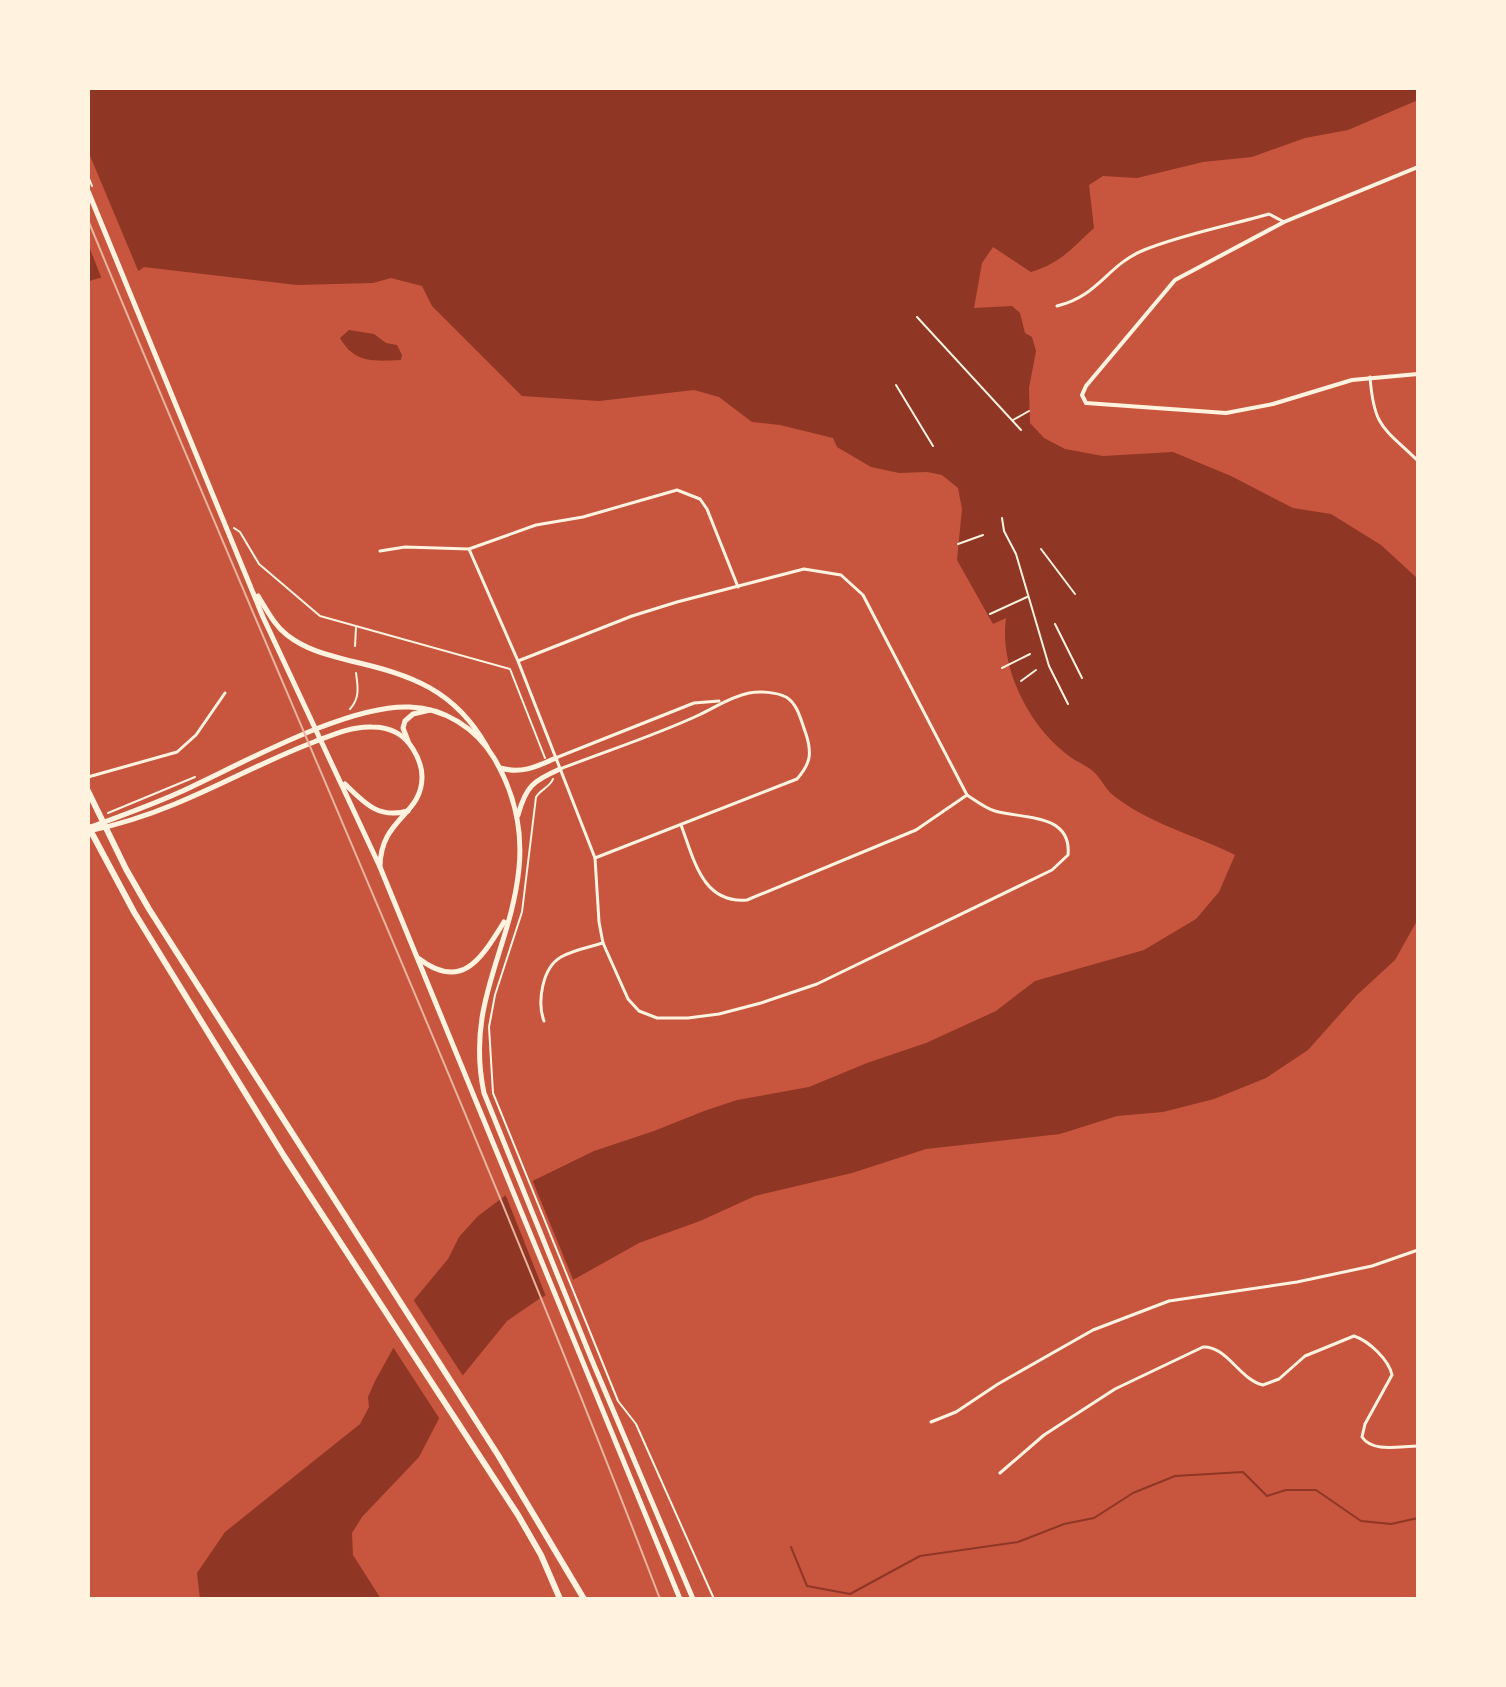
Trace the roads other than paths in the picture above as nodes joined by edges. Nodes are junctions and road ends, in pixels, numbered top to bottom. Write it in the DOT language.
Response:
graph roads {
  1 [pos="1418,167"];
  2 [pos="88,191"];
  3 [pos="1284,222"];
  4 [pos="1057,306"];
  5 [pos="1418,374"];
  6 [pos="1370,377"];
  7 [pos="1418,461"];
  8 [pos="469,549"];
  9 [pos="380,551"];
  10 [pos="250,585"];
  11 [pos="738,587"];
  12 [pos="518,661"];
  13 [pos="225,693"];
  14 [pos="723,701"];
  15 [pos="430,710"];
  16 [pos="408,741"];
  17 [pos="487,747"];
  18 [pos="556,758"];
  19 [pos="500,768"];
  20 [pos="560,769"];
  21 [pos="88,777"];
  22 [pos="341,781"];
  23 [pos="88,791"];
  24 [pos="967,795"];
  25 [pos="408,811"];
  26 [pos="518,816"];
  27 [pos="681,824"];
  28 [pos="88,828"];
  29 [pos="595,858"];
  30 [pos="380,867"];
  31 [pos="509,915"];
  32 [pos="603,943"];
  33 [pos="415,956"];
  34 [pos="544,1021"];
  35 [pos="1418,1250"];
  36 [pos="931,1422"];
  37 [pos="1418,1446"];
  38 [pos="1000,1473"];
  39 [pos="560,1599"];
  40 [pos="584,1599"];
  41 [pos="680,1599"];
  42 [pos="693,1599"];
  1 -- 3 [label="street"];
  2 -- 10 [label="main road"];
  3 -- 4 [label="street"];
  3 -- 6 [label="street"];
  5 -- 6 [label="street"];
  6 -- 7 [label="street"];
  8 -- 9 [label="street"];
  8 -- 11 [label="street"];
  8 -- 12 [label="street"];
  10 -- 17 [label="main road"];
  10 -- 22 [label="main road"];
  11 -- 12 [label="street"];
  11 -- 24 [label="street"];
  12 -- 18 [label="street"];
  13 -- 21 [label="street"];
  14 -- 18 [label="street"];
  14 -- 20 [label="street"];
  14 -- 27 [label="street"];
  15 -- 16 [label="main road"];
  15 -- 17 [label="main road"];
  15 -- 28 [label="main road"];
  16 -- 25 [label="main road"];
  16 -- 28 [label="main road"];
  17 -- 19 [label="main road"];
  18 -- 19 [label="main road"];
  18 -- 20 [label="street"];
  19 -- 26 [label="main road"];
  20 -- 26 [label="main road"];
  20 -- 29 [label="street"];
  22 -- 25 [label="main road"];
  22 -- 30 [label="main road"];
  23 -- 40 [label="highway"];
  24 -- 27 [label="street"];
  24 -- 32 [label="street"];
  25 -- 30 [label="main road"];
  26 -- 31 [label="main road"];
  27 -- 29 [label="street"];
  28 -- 39 [label="highway"];
  29 -- 32 [label="street"];
  30 -- 33 [label="main road"];
  31 -- 33 [label="main road"];
  31 -- 42 [label="main road"];
  32 -- 34 [label="street"];
  33 -- 41 [label="main road"];
  35 -- 36 [label="street"];
  37 -- 38 [label="street"];
}
